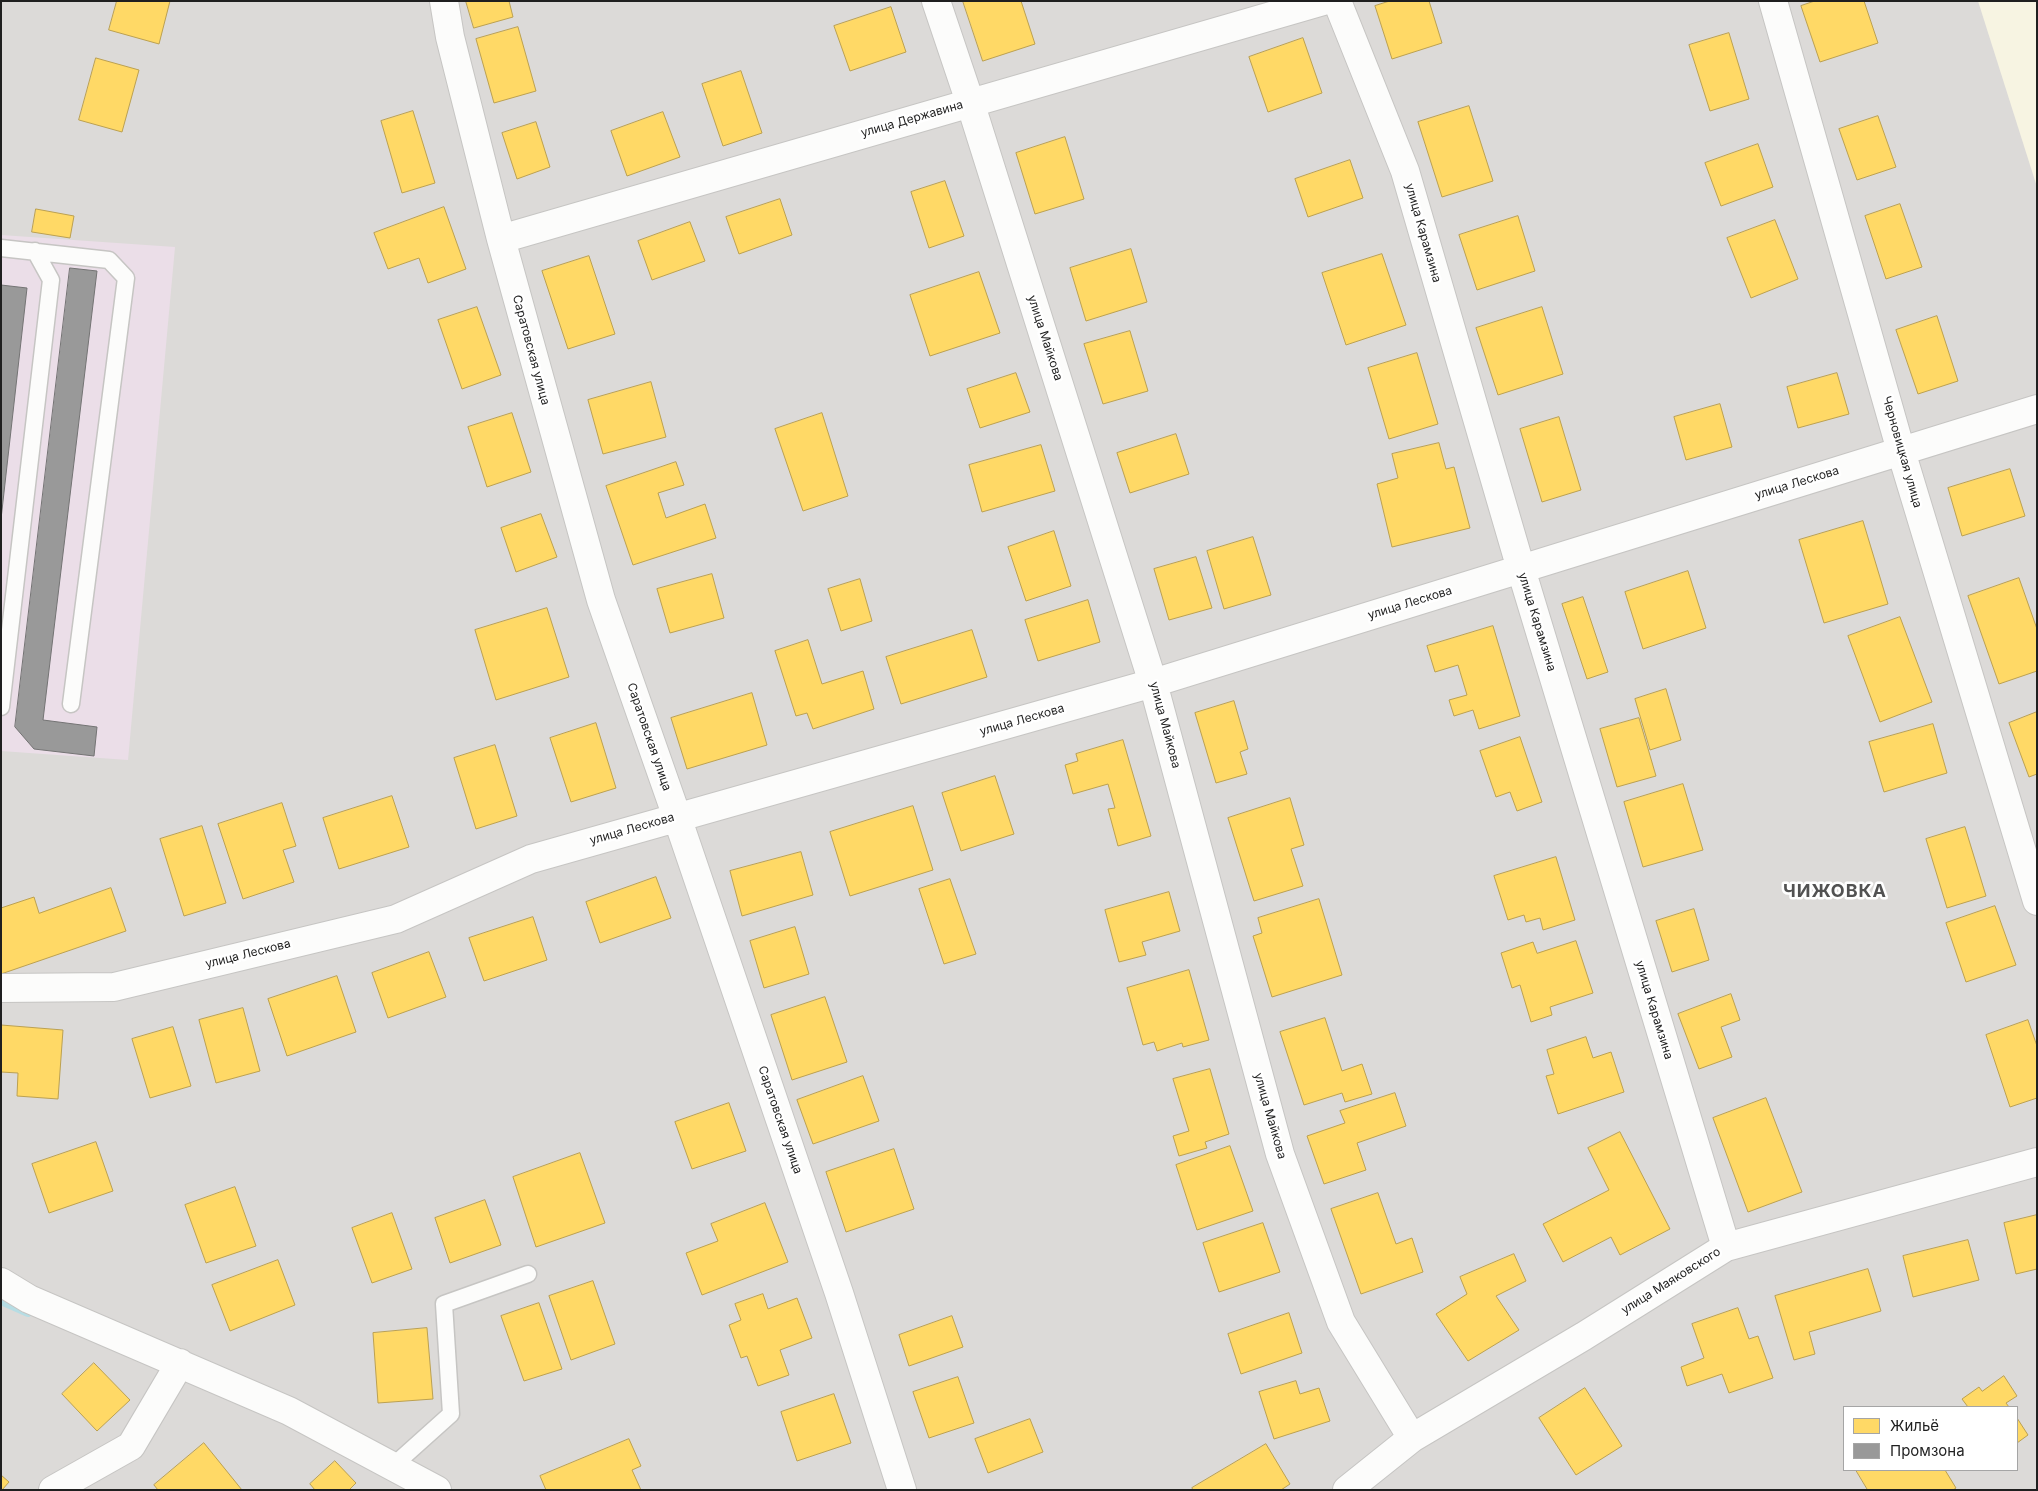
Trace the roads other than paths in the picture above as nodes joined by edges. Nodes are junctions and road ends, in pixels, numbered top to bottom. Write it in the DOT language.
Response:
graph roads {
  1 [pos="444,1"];
  2 [pos="936,1"];
  3 [pos="1323,1"];
  4 [pos="1337,1"];
  5 [pos="1773,1"];
  6 [pos="970,102"];
  7 [pos="501,239"];
  8 [pos="1,248"];
  9 [pos="35,252"];
  10 [pos="2037,409"];
  11 [pos="1901,451"];
  12 [pos="1521,569"];
  13 [pos="1154,683"];
  14 [pos="71,704"];
  15 [pos="1,708"];
  16 [pos="677,817"];
  17 [pos="2037,901"];
  18 [pos="1,988"];
  19 [pos="2037,1162"];
  20 [pos="1726,1247"];
  21 [pos="528,1274"];
  22 [pos="1,1282"];
  23 [pos="180,1362"];
  24 [pos="1412,1438"];
  25 [pos="393,1466"];
  26 [pos="53,1490"];
  27 [pos="438,1490"];
  28 [pos="902,1490"];
  29 [pos="1347,1490"];
  1 -- 7 [label="street, Саратовская улица"];
  2 -- 6 [label="street, улица Майкова"];
  3 -- 6 [label="street, улица Державина"];
  4 -- 12 [label="street, улица Карамзина"];
  5 -- 11 [label="street, Черновицкая улица"];
  6 -- 7 [label="street, улица Державина"];
  6 -- 13 [label="street, улица Майкова"];
  7 -- 16 [label="street, Саратовская улица"];
  8 -- 9 [label="lane"];
  9 -- 14 [label="lane"];
  9 -- 15 [label="lane"];
  10 -- 11 [label="street, улица Лескова"];
  11 -- 12 [label="street, улица Лескова"];
  11 -- 17 [label="street, Черновицкая улица"];
  12 -- 13 [label="street, улица Лескова"];
  12 -- 20 [label="street, улица Карамзина"];
  13 -- 16 [label="street, улица Лескова"];
  13 -- 24 [label="street, улица Майкова"];
  16 -- 18 [label="street, улица Лескова"];
  16 -- 28 [label="street, Саратовская улица"];
  19 -- 20 [label="street, улица Маяковского"];
  20 -- 24 [label="street, улица Маяковского"];
  21 -- 25 [label="lane"];
  22 -- 23 [label="street"];
  23 -- 25 [label="street"];
  23 -- 26 [label="street"];
  24 -- 29 [label="street, улица Маяковского"];
  25 -- 27 [label="street"];
}
